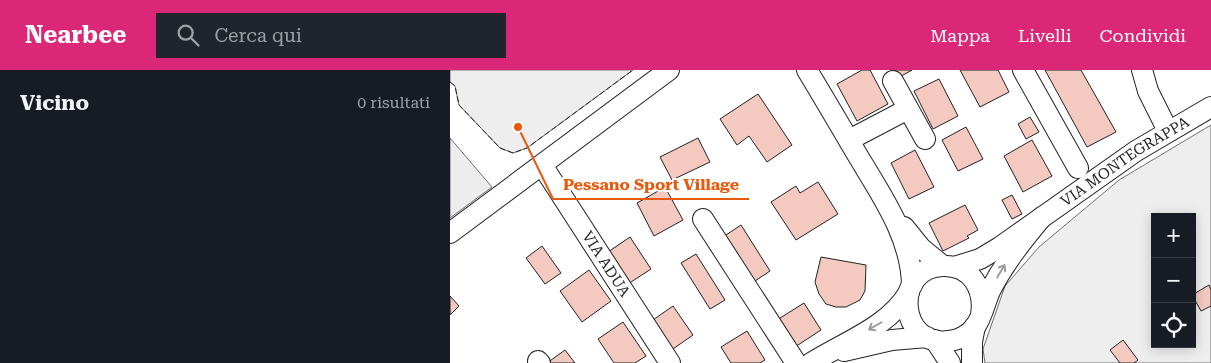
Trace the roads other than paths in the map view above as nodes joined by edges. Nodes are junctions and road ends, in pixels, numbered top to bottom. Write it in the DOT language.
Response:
graph roads {
  1 [pos="670,70"];
  2 [pos="807,70"];
  3 [pos="1023,70"];
  4 [pos="1142,70"];
  5 [pos="893,81"];
  6 [pos="1211,107"];
  7 [pos="908,109"];
  8 [pos="1168,131"];
  9 [pos="925,139"];
  10 [pos="849,140"];
  11 [pos="542,165"];
  12 [pos="1078,168"];
  13 [pos="885,202"];
  14 [pos="1042,217"];
  15 [pos="703,219"];
  16 [pos="450,233"];
  17 [pos="949,266"];
  18 [pos="910,288"];
  19 [pos="978,321"];
  20 [pos="931,339"];
  21 [pos="814,361"];
  22 [pos="670,363"];
  23 [pos="796,363"];
  24 [pos="950,363"];
  25 [pos="972,363"];
  1 -- 11 [label="street"];
  2 -- 10 [label="street"];
  3 -- 12 [label="street"];
  4 -- 8 [label="street"];
  5 -- 7 [label="street"];
  6 -- 8 [label="street, VIA MONTEGRAPPA"];
  7 -- 9 [label="street"];
  7 -- 10 [label="street"];
  8 -- 14 [label="street, VIA MONTEGRAPPA"];
  10 -- 13 [label="street"];
  11 -- 16 [label="street"];
  11 -- 22 [label="street, VIA ADUA"];
  13 -- 17 [label="street"];
  13 -- 18 [label="street"];
  14 -- 17 [label="street, VIA MONTEGRAPPA"];
  19 -- 14 [label="street, VIA MONTEGRAPPA, one-way"];
  15 -- 23 [label="street"];
  17 -- 18 [label="street"];
  17 -- 19 [label="street"];
  18 -- 20 [label="street"];
  18 -- 21 [label="street, one-way"];
  19 -- 20 [label="street"];
  19 -- 25 [label="street"];
  20 -- 21 [label="street"];
  20 -- 24 [label="street"];
}
